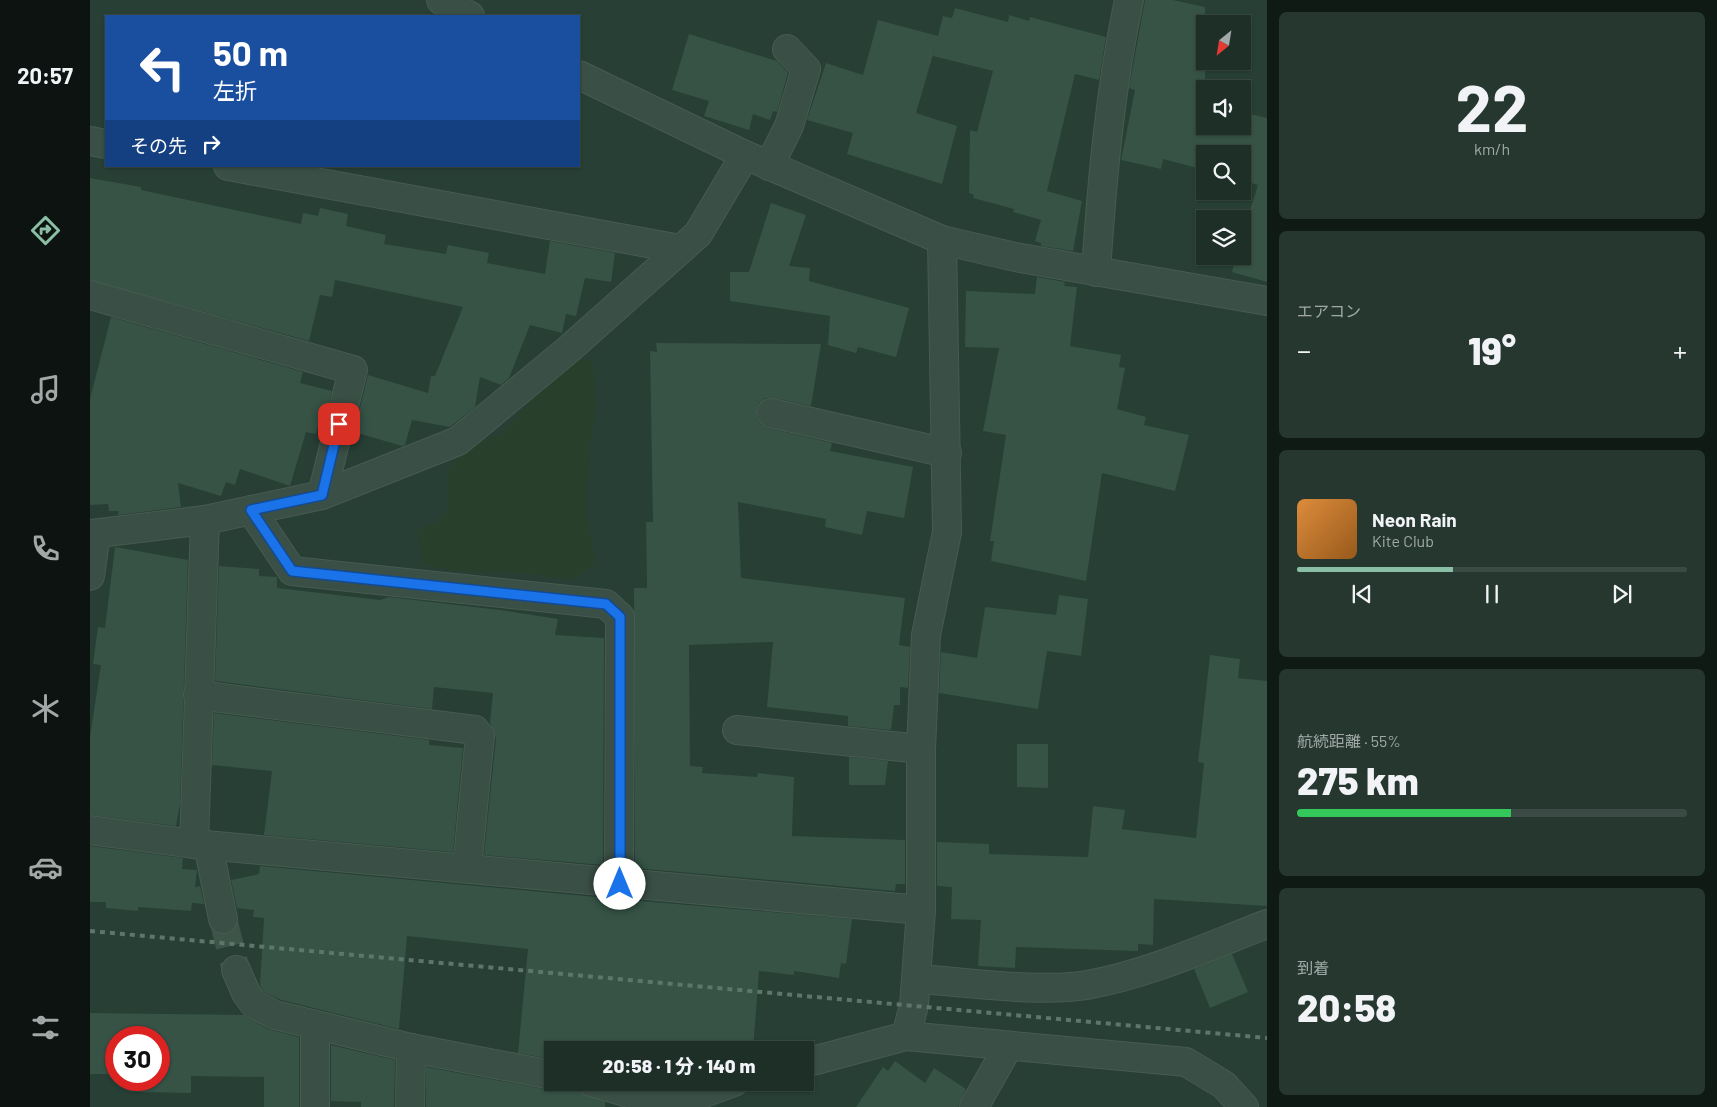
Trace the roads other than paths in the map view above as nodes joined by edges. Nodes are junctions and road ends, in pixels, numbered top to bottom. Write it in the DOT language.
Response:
graph roads {
  1 [pos="441,0"];
  2 [pos="1129,0"];
  3 [pos="468,15"];
  4 [pos="787,49"];
  5 [pos="580,75"];
  6 [pos="90,141"];
  7 [pos="105,144"];
  8 [pos="745,155"];
  9 [pos="769,166"];
  10 [pos="233,167"];
  11 [pos="942,240"];
  12 [pos="680,249"];
  13 [pos="1096,272"];
  14 [pos="90,295"];
  15 [pos="1267,301"];
  16 [pos="771,413"];
  17 [pos="947,453"];
  18 [pos="322,495"];
  19 [pos="251,510"];
  20 [pos="205,520"];
  21 [pos="93,534"];
  22 [pos="90,576"];
  23 [pos="198,696"];
  24 [pos="737,730"];
  25 [pos="921,749"];
  26 [pos="90,830"];
  27 [pos="201,844"];
  28 [pos="467,868"];
  29 [pos="620,884"];
  30 [pos="921,910"];
  31 [pos="223,919"];
  32 [pos="1267,924"];
  33 [pos="236,970"];
  34 [pos="916,979"];
  35 [pos="315,1026"];
  36 [pos="906,1036"];
  37 [pos="1008,1047"];
  38 [pos="411,1048"];
  39 [pos="814,1061"];
  40 [pos="544,1073"];
  41 [pos="620,1091"];
  42 [pos="709,1091"];
  43 [pos="668,1106"];
  44 [pos="315,1107"];
  45 [pos="410,1107"];
  46 [pos="974,1107"];
  47 [pos="1244,1107"];
  1 -- 3 [label="street"];
  2 -- 13 [label="street"];
  4 -- 9 [label="street"];
  5 -- 8 [label="street"];
  6 -- 7 [label="street"];
  8 -- 9 [label="street"];
  8 -- 12 [label="street"];
  9 -- 11 [label="street"];
  10 -- 12 [label="street"];
  11 -- 13 [label="street"];
  11 -- 17 [label="street"];
  12 -- 18 [label="street"];
  13 -- 15 [label="street"];
  14 -- 18 [label="street"];
  16 -- 17 [label="street"];
  17 -- 25 [label="street"];
  18 -- 19 [label="street"];
  19 -- 20 [label="street"];
  19 -- 29 [label="street"];
  20 -- 21 [label="street"];
  20 -- 23 [label="street"];
  21 -- 22 [label="street"];
  23 -- 27 [label="street"];
  23 -- 28 [label="street"];
  24 -- 25 [label="street"];
  25 -- 30 [label="street"];
  26 -- 27 [label="street"];
  27 -- 28 [label="street"];
  27 -- 31 [label="street"];
  28 -- 29 [label="street"];
  29 -- 30 [label="street"];
  30 -- 34 [label="street"];
  32 -- 34 [label="street"];
  33 -- 35 [label="street"];
  34 -- 36 [label="street"];
  35 -- 38 [label="street"];
  35 -- 44 [label="street"];
  36 -- 37 [label="street"];
  36 -- 39 [label="street"];
  37 -- 46 [label="street"];
  37 -- 47 [label="street"];
  38 -- 40 [label="street"];
  38 -- 45 [label="street"];
  41 -- 43 [label="street"];
  42 -- 43 [label="street"];
}
